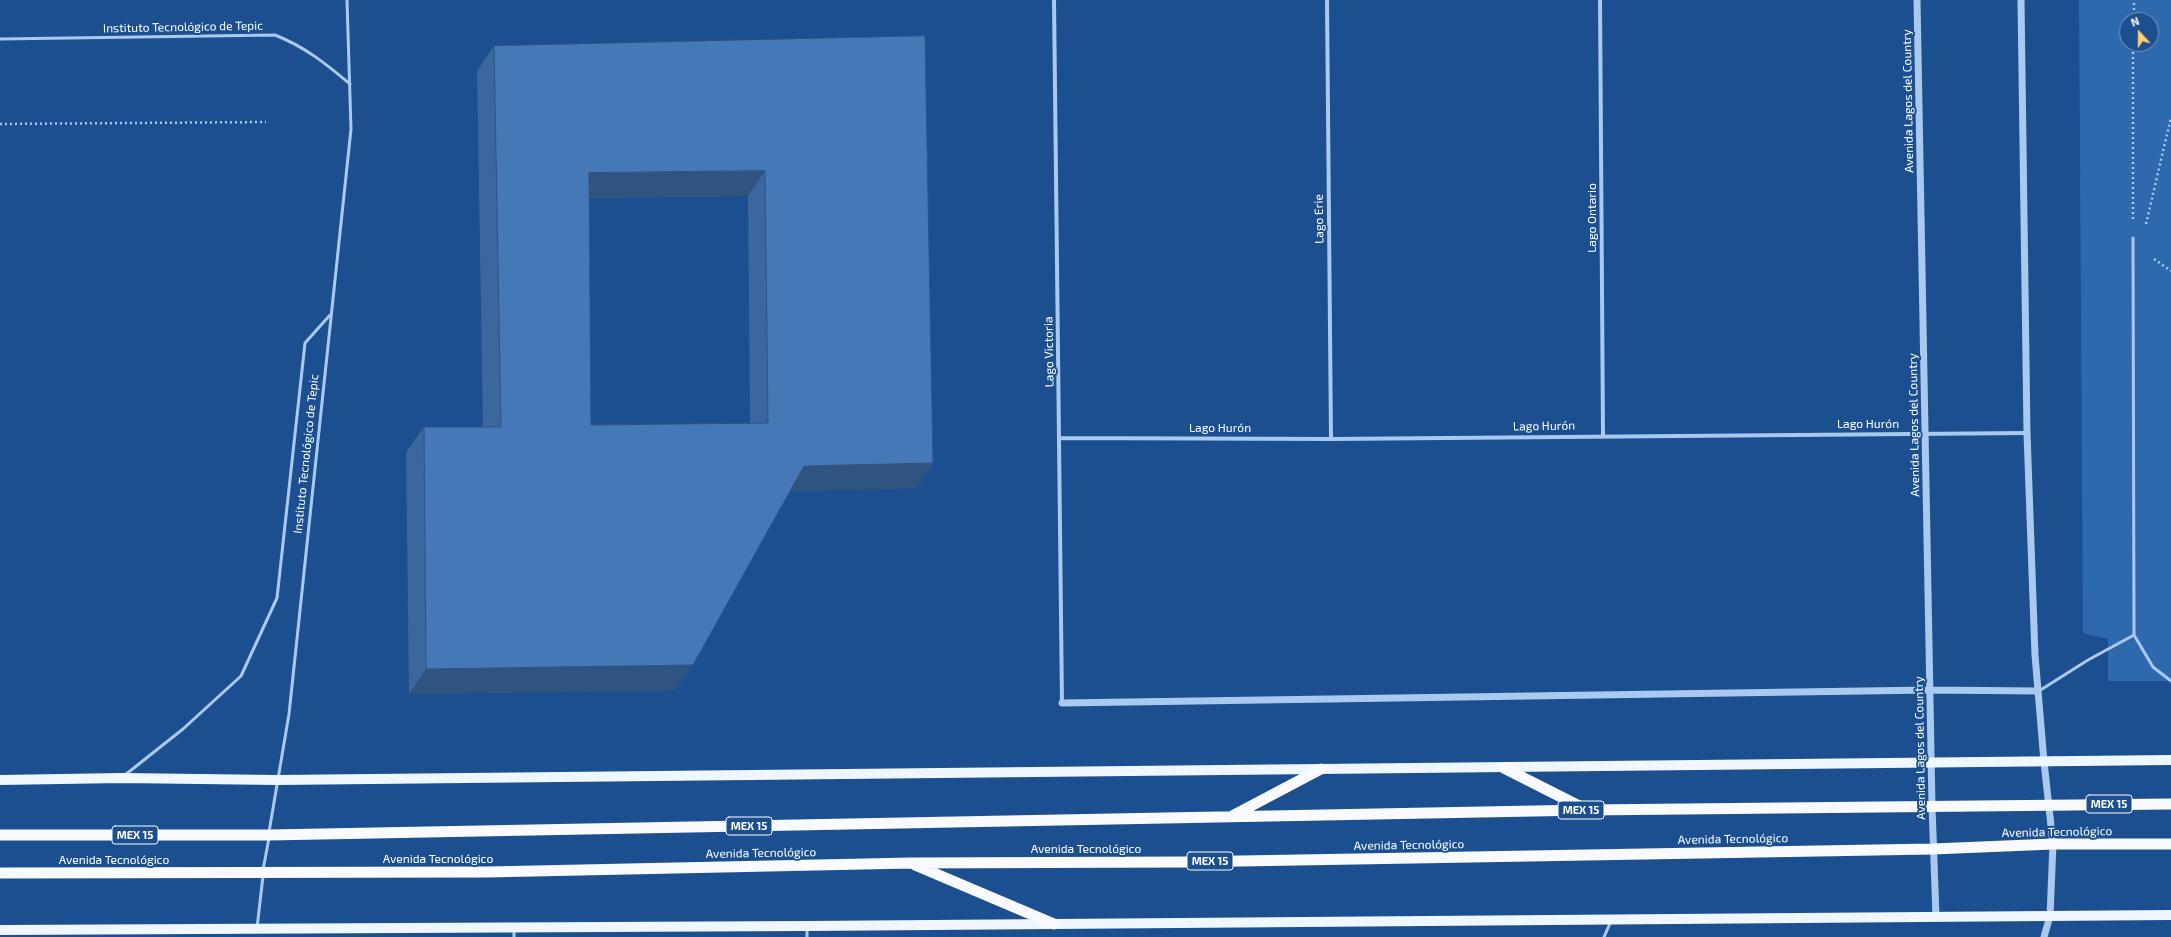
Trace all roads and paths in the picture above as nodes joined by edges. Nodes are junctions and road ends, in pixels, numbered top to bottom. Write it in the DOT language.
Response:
graph roads {
  1 [pos="347,0"];
  2 [pos="1054,0"];
  3 [pos="1326,0"];
  4 [pos="1600,0"];
  5 [pos="1917,0"];
  6 [pos="2021,0"];
  7 [pos="2134,0"];
  8 [pos="2134,12"];
  9 [pos="0,40"];
  10 [pos="2133,52"];
  11 [pos="350,84"];
  12 [pos="2171,116"];
  13 [pos="266,122"];
  14 [pos="0,124"];
  15 [pos="2133,238"];
  16 [pos="2140,250"];
  17 [pos="2171,271"];
  18 [pos="330,315"];
  19 [pos="1926,433"];
  20 [pos="2027,433"];
  21 [pos="1603,435"];
  22 [pos="1060,438"];
  23 [pos="1331,438"];
  24 [pos="2134,635"];
  25 [pos="2171,681"];
  26 [pos="1930,690"];
  27 [pos="2038,691"];
  28 [pos="1062,703"];
  29 [pos="2171,760"];
  30 [pos="2044,762"];
  31 [pos="1932,764"];
  32 [pos="1504,768"];
  33 [pos="1321,769"];
  34 [pos="122,778"];
  35 [pos="0,780"];
  36 [pos="277,780"];
  37 [pos="2171,804"];
  38 [pos="2048,805"];
  39 [pos="1932,806"];
  40 [pos="1587,810"];
  41 [pos="1230,818"];
  42 [pos="0,835"];
  43 [pos="269,835"];
  44 [pos="2053,844"];
  45 [pos="2171,844"];
  46 [pos="1933,849"];
  47 [pos="911,863"];
  48 [pos="263,872"];
  49 [pos="0,873"];
  50 [pos="2171,915"];
  51 [pos="2050,916"];
  52 [pos="1936,917"];
  53 [pos="1611,919"];
  54 [pos="1054,924"];
  55 [pos="807,926"];
  56 [pos="257,929"];
  57 [pos="0,930"];
  58 [pos="514,932"];
  59 [pos="807,937"];
  60 [pos="1604,937"];
  61 [pos="2044,937"];
  1 -- 11 [label="lane, Instituto Tecnológico de Tepic"];
  2 -- 22 [label="street, Lago Victoria"];
  3 -- 23 [label="street, Lago Erie"];
  4 -- 21 [label="street, Lago Ontario"];
  5 -- 19 [label="street, Avenida Lagos del Country"];
  6 -- 20 [label="street"];
  7 -- 8 [label="path"];
  9 -- 11 [label="lane, Instituto Tecnológico de Tepic"];
  10 -- 15 [label="path"];
  11 -- 18 [label="lane, Instituto Tecnológico de Tepic"];
  12 -- 16 [label="path"];
  13 -- 14 [label="path"];
  15 -- 16 [label="path"];
  15 -- 24 [label="lane"];
  16 -- 17 [label="path"];
  18 -- 34 [label="lane"];
  18 -- 36 [label="lane, Instituto Tecnológico de Tepic"];
  19 -- 20 [label="street, Lago Hurón"];
  19 -- 21 [label="street, Lago Hurón"];
  19 -- 26 [label="street, Avenida Lagos del Country"];
  20 -- 27 [label="street"];
  21 -- 23 [label="street, Lago Hurón"];
  22 -- 23 [label="street, Lago Hurón"];
  22 -- 28 [label="street, Lago Victoria"];
  24 -- 25 [label="lane"];
  24 -- 27 [label="lane"];
  26 -- 27 [label="street"];
  26 -- 28 [label="street"];
  26 -- 31 [label="street, Avenida Lagos del Country"];
  27 -- 30 [label="street"];
  29 -- 30 [label="main road"];
  30 -- 31 [label="main road"];
  30 -- 38 [label="street"];
  31 -- 32 [label="main road"];
  31 -- 39 [label="street, Avenida Lagos del Country"];
  32 -- 33 [label="main road"];
  32 -- 40 [label="highway"];
  33 -- 36 [label="main road"];
  33 -- 41 [label="highway"];
  34 -- 35 [label="main road"];
  34 -- 36 [label="main road"];
  36 -- 43 [label="lane, Instituto Tecnológico de Tepic"];
  37 -- 38 [label="highway, Avenida Tecnológico / MEX 15"];
  38 -- 39 [label="highway, Avenida Tecnológico / MEX 15"];
  38 -- 44 [label="street"];
  39 -- 40 [label="highway, Avenida Tecnológico / MEX 15"];
  39 -- 46 [label="street, Avenida Lagos del Country"];
  40 -- 41 [label="highway, Avenida Tecnológico / MEX 15"];
  41 -- 43 [label="highway, Avenida Tecnológico / MEX 15"];
  42 -- 43 [label="highway, Avenida Tecnológico / MEX 15"];
  43 -- 48 [label="lane, Instituto Tecnológico de Tepic"];
  44 -- 45 [label="highway, Avenida Tecnológico / MEX 15"];
  44 -- 46 [label="highway, Avenida Tecnológico / MEX 15"];
  44 -- 51 [label="street"];
  46 -- 47 [label="highway, Avenida Tecnológico / MEX 15"];
  46 -- 52 [label="street, Avenida Lagos del Country"];
  47 -- 48 [label="highway, Avenida Tecnológico / MEX 15"];
  47 -- 54 [label="highway"];
  48 -- 49 [label="highway, Avenida Tecnológico / MEX 15"];
  48 -- 56 [label="lane, Instituto Tecnológico de Tepic"];
  50 -- 51 [label="main road"];
  51 -- 52 [label="main road"];
  51 -- 61 [label="street"];
  52 -- 53 [label="main road"];
  53 -- 54 [label="main road"];
  53 -- 60 [label="lane"];
  54 -- 55 [label="main road"];
  55 -- 58 [label="main road"];
  55 -- 59 [label="lane"];
  56 -- 57 [label="main road"];
  56 -- 58 [label="main road"];
}
